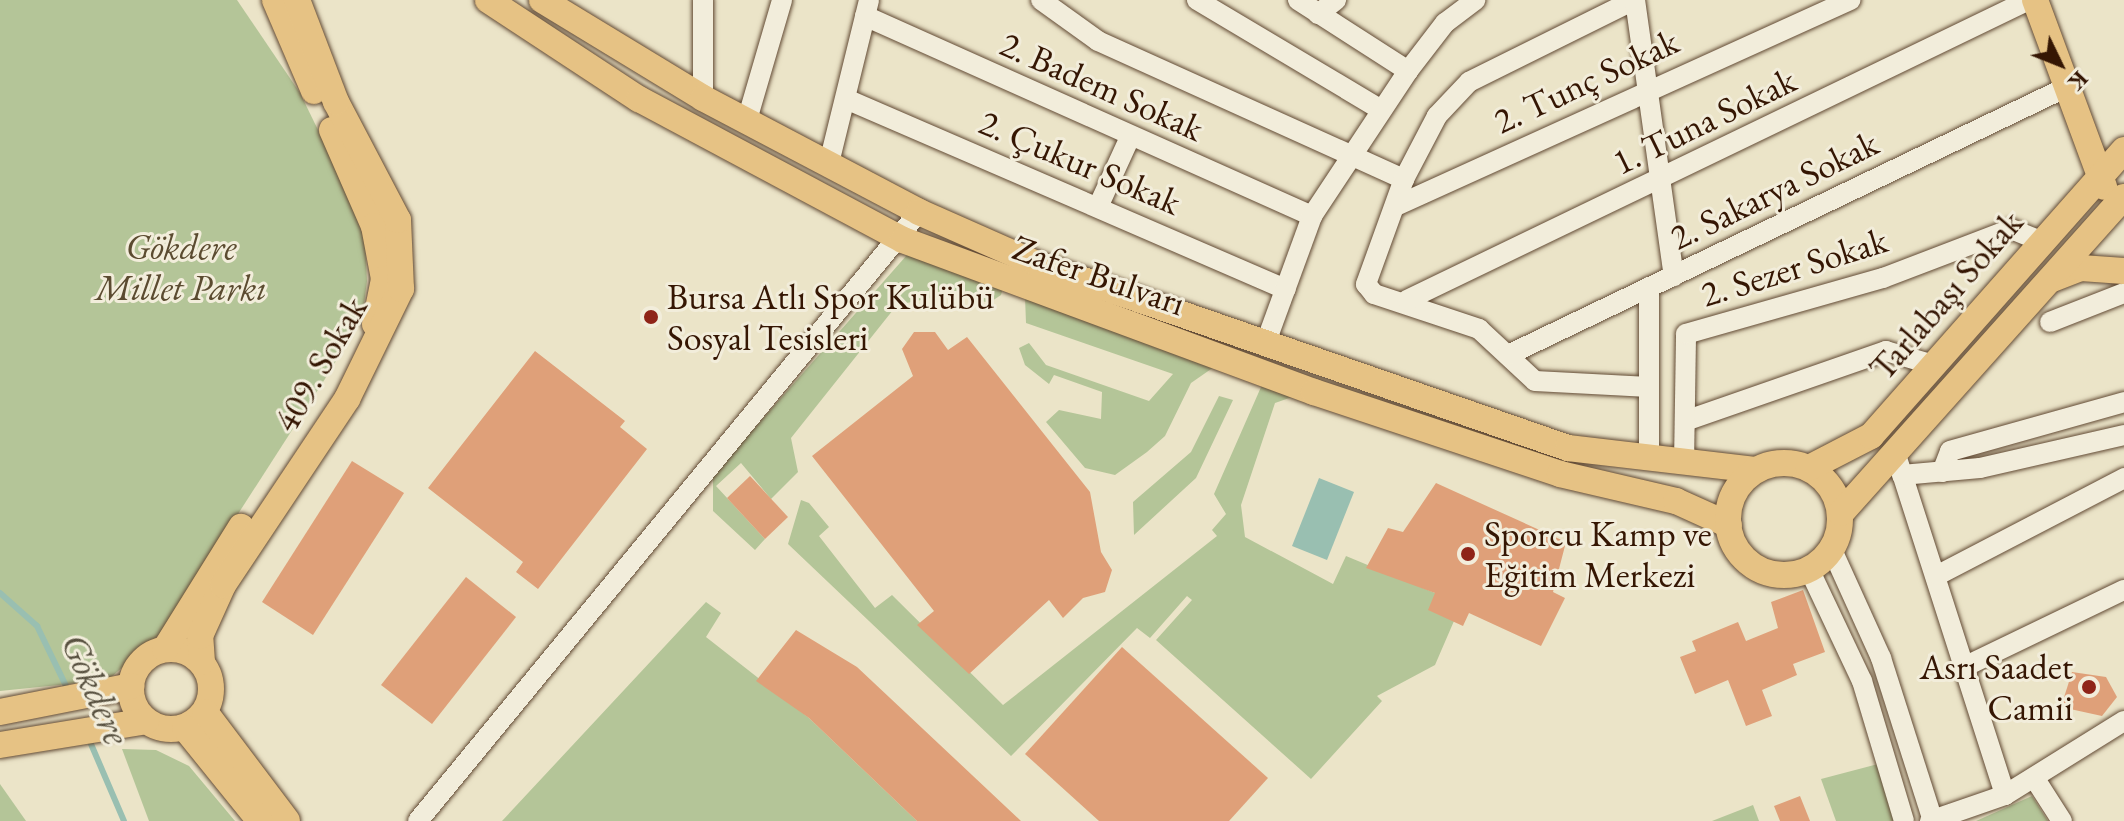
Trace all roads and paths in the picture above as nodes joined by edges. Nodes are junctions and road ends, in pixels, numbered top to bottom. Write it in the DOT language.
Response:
graph roads {
  1 [pos="488,0"];
  2 [pos="542,0"];
  3 [pos="703,0"];
  4 [pos="782,0"];
  5 [pos="1041,0"];
  6 [pos="1197,0"];
  7 [pos="1298,0"];
  8 [pos="1336,0"];
  9 [pos="1475,0"];
  10 [pos="1634,0"];
  11 [pos="1850,0"];
  12 [pos="2029,0"];
  13 [pos="2035,0"];
  14 [pos="293,2"];
  15 [pos="867,8"];
  16 [pos="1318,14"];
  17 [pos="1408,71"];
  18 [pos="2069,86"];
  19 [pos="1647,90"];
  20 [pos="703,98"];
  21 [pos="846,99"];
  22 [pos="1380,109"];
  23 [pos="747,120"];
  24 [pos="1130,137"];
  25 [pos="1348,157"];
  26 [pos="829,163"];
  27 [pos="2115,167"];
  28 [pos="1404,179"];
  29 [pos="1660,180"];
  30 [pos="1396,206"];
  31 [pos="1098,207"];
  32 [pos="2121,210"];
  33 [pos="919,212"];
  34 [pos="1312,216"];
  35 [pos="903,240"];
  36 [pos="2041,241"];
  37 [pos="2124,271"];
  38 [pos="1674,276"];
  39 [pos="2049,280"];
  40 [pos="1649,287"];
  41 [pos="1286,289"];
  42 [pos="2124,293"];
  43 [pos="1407,300"];
  44 [pos="2050,322"];
  45 [pos="1266,342"];
  46 [pos="1508,355"];
  47 [pos="1934,365"];
  48 [pos="1649,387"];
  49 [pos="2124,402"];
  50 [pos="1685,421"];
  51 [pos="2124,435"];
  52 [pos="1649,459"];
  53 [pos="1684,464"];
  54 [pos="1899,465"];
  55 [pos="1809,468"];
  56 [pos="1755,470"];
  57 [pos="1942,472"];
  58 [pos="2124,478"];
  59 [pos="1841,513"];
  60 [pos="1729,525"];
  61 [pos="1832,550"];
  62 [pos="1809,569"];
  63 [pos="1938,575"];
  64 [pos="2124,590"];
  65 [pos="165,649"];
  66 [pos="202,662"];
  67 [pos="1966,666"];
  68 [pos="125,689"];
  69 [pos="0,712"];
  70 [pos="195,720"];
  71 [pos="2124,721"];
  72 [pos="139,722"];
  73 [pos="0,745"];
  74 [pos="2035,779"];
  75 [pos="2005,795"];
  76 [pos="260,821"];
  77 [pos="287,821"];
  78 [pos="418,821"];
  79 [pos="1904,821"];
  80 [pos="1932,821"];
  81 [pos="2062,821"];
  1 -- 35 [label="main road, Zafer Bulvarı"];
  2 -- 20 [label="main road, Zafer Bulvarı"];
  3 -- 20 [label="street"];
  4 -- 23 [label="street"];
  5 -- 25 [label="street"];
  6 -- 22 [label="street"];
  7 -- 16 [label="street"];
  8 -- 16 [label="street"];
  9 -- 17 [label="street"];
  10 -- 19 [label="street"];
  10 -- 28 [label="street"];
  11 -- 19 [label="street, 2. Tunç Sokak"];
  12 -- 29 [label="street, 1. Tuna Sokak"];
  13 -- 18 [label="main road"];
  14 -- 65 [label="main road, 409. Sokak"];
  14 -- 66 [label="main road, 409. Sokak"];
  15 -- 21 [label="street"];
  15 -- 24 [label="street, 2. Badem Sokak"];
  16 -- 17 [label="street"];
  17 -- 22 [label="street"];
  18 -- 27 [label="main road"];
  18 -- 38 [label="street, 2. Sakarya Sokak"];
  19 -- 29 [label="street"];
  19 -- 30 [label="street, 2. Tunç Sokak"];
  20 -- 23 [label="main road, Zafer Bulvarı"];
  21 -- 26 [label="street"];
  21 -- 31 [label="street, 2. Çukur Sokak"];
  22 -- 25 [label="street"];
  23 -- 26 [label="main road, Zafer Bulvarı"];
  24 -- 31 [label="street"];
  24 -- 34 [label="street, 2. Badem Sokak"];
  25 -- 28 [label="street"];
  25 -- 34 [label="street"];
  26 -- 33 [label="main road, Zafer Bulvarı"];
  27 -- 32 [label="main road"];
  27 -- 36 [label="main road, Tarlabaşı Sokak"];
  28 -- 30 [label="street"];
  29 -- 38 [label="street"];
  29 -- 43 [label="street, 1. Tuna Sokak"];
  30 -- 43 [label="street"];
  31 -- 41 [label="street, 2. Çukur Sokak"];
  32 -- 39 [label="main road"];
  33 -- 35 [label="street"];
  33 -- 45 [label="main road, Zafer Bulvarı"];
  34 -- 41 [label="street"];
  35 -- 60 [label="main road, Zafer Bulvarı"];
  35 -- 78 [label="street"];
  36 -- 47 [label="main road, Tarlabaşı Sokak"];
  36 -- 50 [label="street, 2. Sezer Sokak"];
  37 -- 39 [label="main road"];
  38 -- 40 [label="street, 2. Sakarya Sokak"];
  39 -- 54 [label="main road"];
  40 -- 46 [label="street, 2. Sakarya Sokak"];
  40 -- 48 [label="street"];
  41 -- 45 [label="street"];
  42 -- 44 [label="street"];
  43 -- 46 [label="street"];
  45 -- 52 [label="main road, Zafer Bulvarı"];
  46 -- 48 [label="street"];
  47 -- 50 [label="street"];
  47 -- 55 [label="main road, Tarlabaşı Sokak"];
  48 -- 52 [label="street"];
  49 -- 57 [label="street"];
  50 -- 53 [label="street, 2. Sezer Sokak"];
  51 -- 57 [label="street"];
  52 -- 53 [label="main road, Zafer Bulvarı"];
  53 -- 56 [label="main road, Zafer Bulvarı"];
  54 -- 57 [label="street"];
  54 -- 59 [label="main road"];
  54 -- 63 [label="street"];
  55 -- 56 [label="main road"];
  55 -- 59 [label="main road"];
  56 -- 60 [label="main road"];
  58 -- 63 [label="street"];
  59 -- 61 [label="main road"];
  60 -- 62 [label="main road"];
  61 -- 62 [label="main road"];
  61 -- 80 [label="street"];
  62 -- 79 [label="street"];
  63 -- 67 [label="street"];
  64 -- 67 [label="street"];
  65 -- 66 [label="main road"];
  65 -- 68 [label="main road"];
  66 -- 70 [label="main road"];
  67 -- 75 [label="street"];
  68 -- 69 [label="main road"];
  68 -- 72 [label="main road"];
  70 -- 72 [label="main road"];
  70 -- 76 [label="main road"];
  70 -- 77 [label="main road"];
  71 -- 74 [label="street"];
  72 -- 73 [label="main road"];
  74 -- 75 [label="street"];
  74 -- 81 [label="street"];
  75 -- 80 [label="street"];
}
